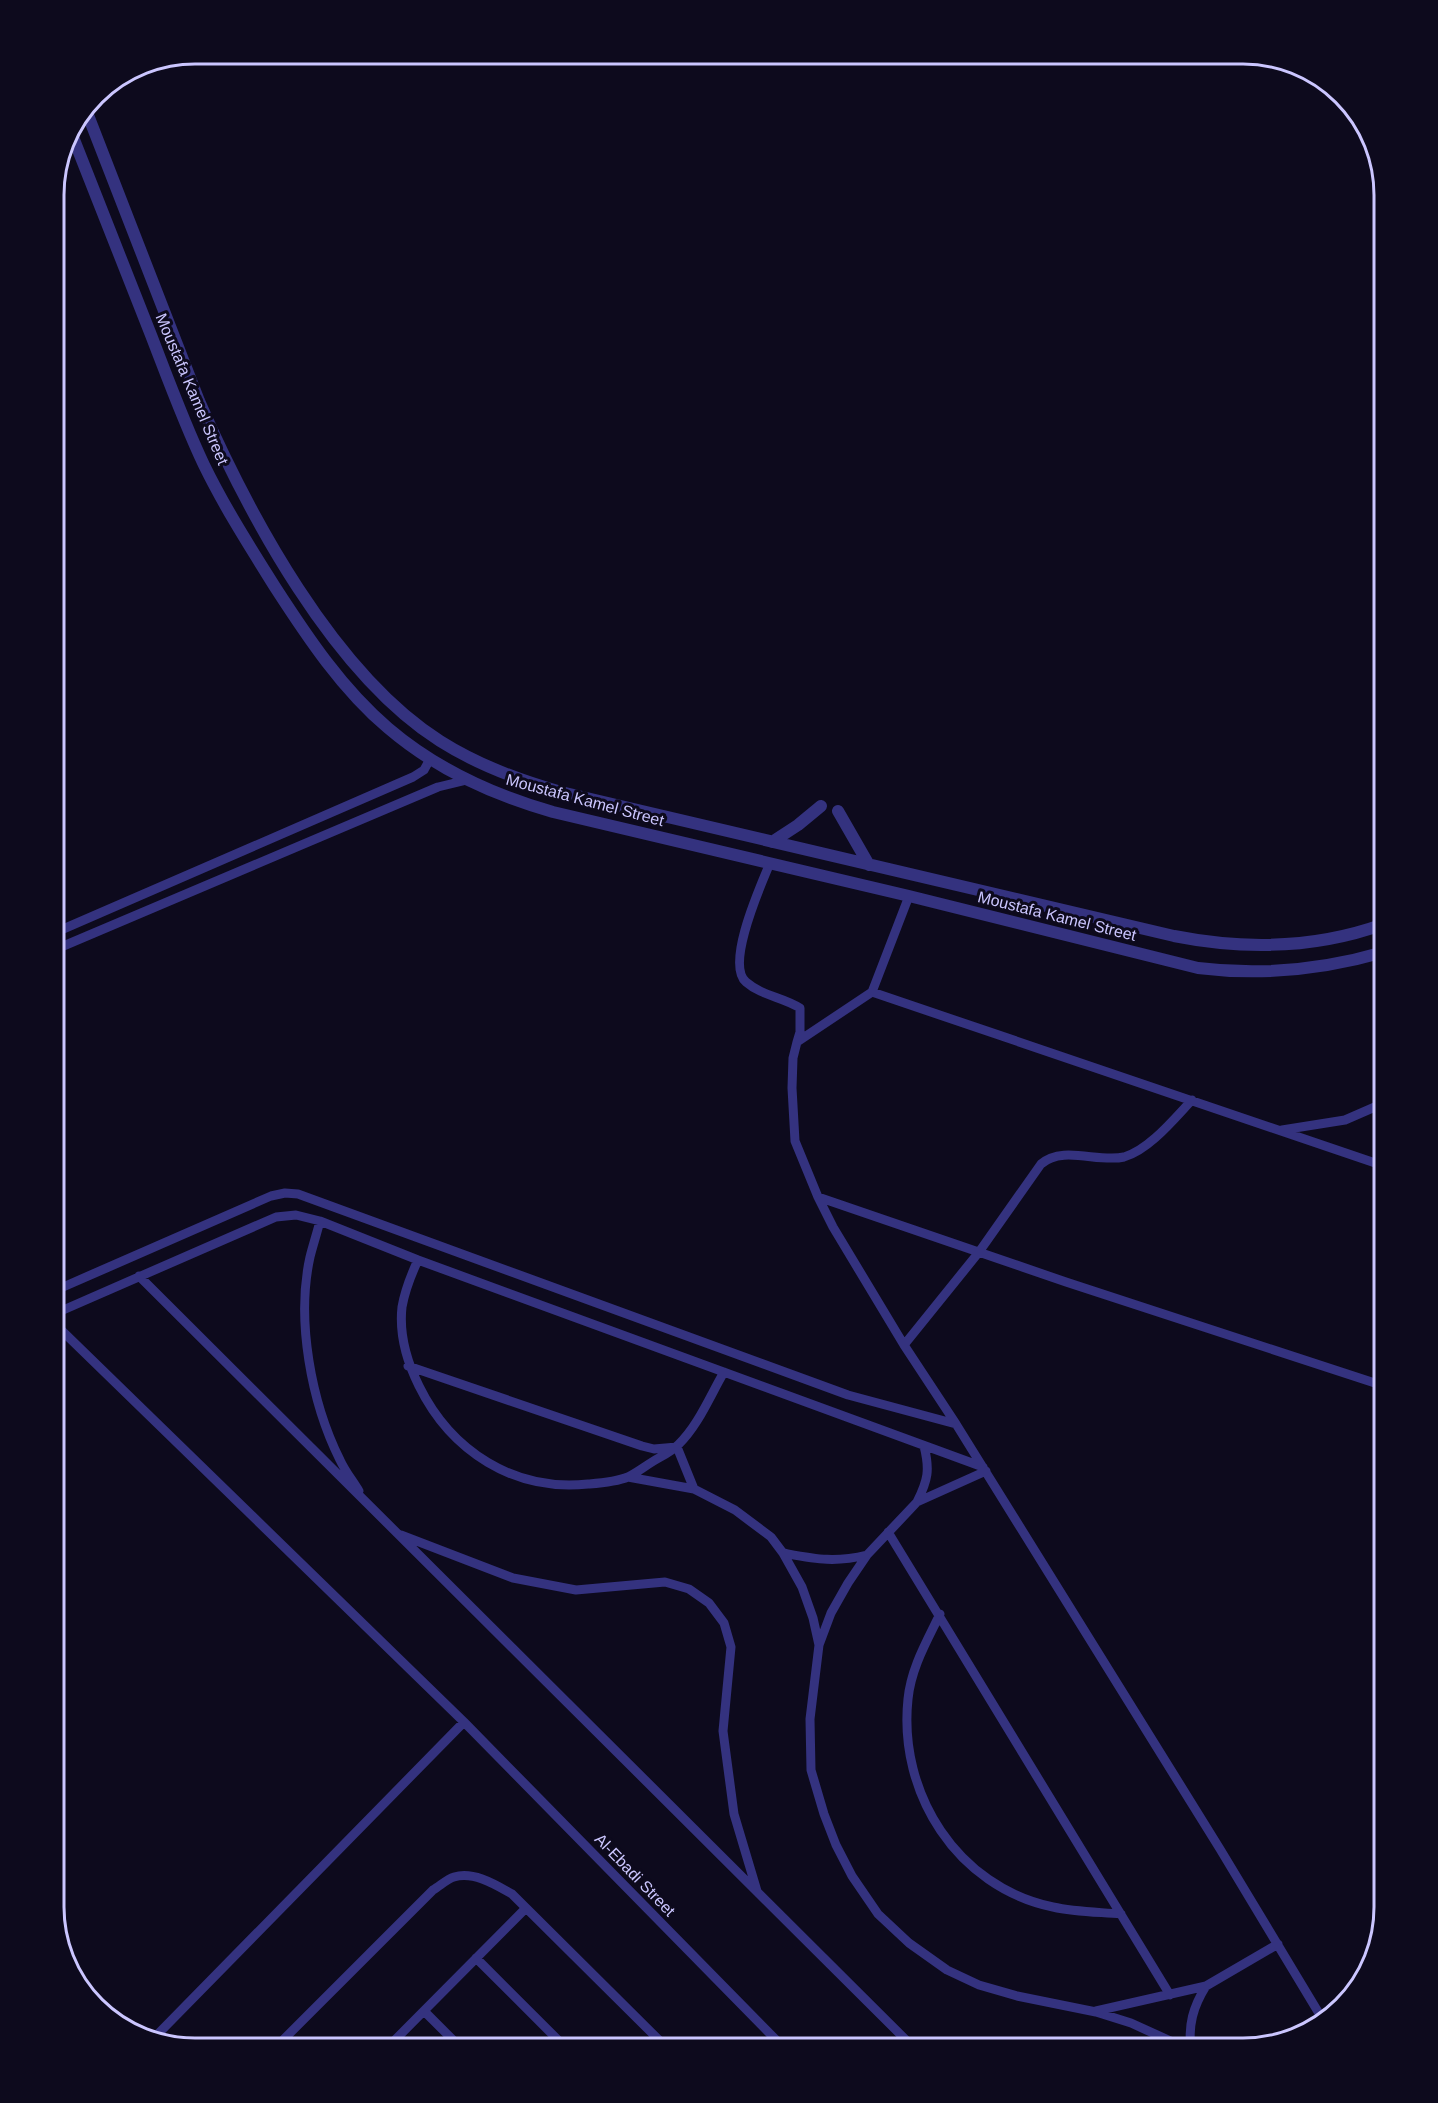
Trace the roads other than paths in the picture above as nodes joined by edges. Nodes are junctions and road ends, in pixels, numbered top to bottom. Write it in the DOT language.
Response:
graph roads {
  1 [pos="89,120"];
  2 [pos="75,143"];
  3 [pos="100,149"];
  4 [pos="81,157"];
  5 [pos="297,583"];
  6 [pos="280,594"];
  7 [pos="430,759"];
  8 [pos="467,780"];
  9 [pos="821,806"];
  10 [pos="838,811"];
  11 [pos="772,842"];
  12 [pos="811,851"];
  13 [pos="828,855"];
  14 [pos="770,863"];
  15 [pos="869,865"];
  16 [pos="806,872"];
  17 [pos="823,876"];
  18 [pos="909,896"];
  19 [pos="1374,927"];
  20 [pos="65,928"];
  21 [pos="65,945"];
  22 [pos="1374,955"];
  23 [pos="872,992"];
  24 [pos="797,1042"];
  25 [pos="1192,1100"];
  26 [pos="1374,1107"];
  27 [pos="1280,1130"];
  28 [pos="1374,1163"];
  29 [pos="818,1197"];
  30 [pos="320,1221"];
  31 [pos="980,1252"];
  32 [pos="418,1260"];
  33 [pos="139,1276"];
  34 [pos="64,1286"];
  35 [pos="64,1309"];
  36 [pos="64,1333"];
  37 [pos="904,1345"];
  38 [pos="408,1366"];
  39 [pos="724,1372"];
  40 [pos="1374,1383"];
  41 [pos="956,1424"];
  42 [pos="924,1446"];
  43 [pos="677,1447"];
  44 [pos="985,1469"];
  45 [pos="628,1477"];
  46 [pos="694,1489"];
  47 [pos="917,1502"];
  48 [pos="367,1504"];
  49 [pos="888,1532"];
  50 [pos="396,1533"];
  51 [pos="783,1553"];
  52 [pos="867,1555"];
  53 [pos="939,1614"];
  54 [pos="819,1645"];
  55 [pos="464,1722"];
  56 [pos="758,1894"];
  57 [pos="526,1908"];
  58 [pos="1121,1914"];
  59 [pos="1278,1944"];
  60 [pos="476,1958"];
  61 [pos="1206,1986"];
  62 [pos="1170,1995"];
  63 [pos="424,2011"];
  64 [pos="1096,2012"];
  65 [pos="1319,2013"];
  66 [pos="159,2033"];
  67 [pos="286,2038"];
  68 [pos="397,2038"];
  69 [pos="451,2038"];
  70 [pos="556,2038"];
  71 [pos="655,2038"];
  72 [pos="774,2038"];
  73 [pos="904,2038"];
  74 [pos="1165,2038"];
  75 [pos="1190,2038"];
  1 -- 3 [label="street, Moustafa Kamel Street"];
  2 -- 4 [label="street, Moustafa Kamel Street"];
  3 -- 4 [label="street"];
  3 -- 5 [label="street, Moustafa Kamel Street"];
  4 -- 6 [label="street, Moustafa Kamel Street"];
  5 -- 6 [label="street"];
  5 -- 11 [label="street, Moustafa Kamel Street"];
  6 -- 7 [label="street, Moustafa Kamel Street"];
  7 -- 8 [label="street, Moustafa Kamel Street"];
  7 -- 20 [label="street"];
  8 -- 14 [label="street, Moustafa Kamel Street"];
  8 -- 21 [label="street"];
  9 -- 11 [label="street"];
  10 -- 15 [label="street"];
  11 -- 12 [label="street, Moustafa Kamel Street"];
  12 -- 13 [label="street, Moustafa Kamel Street"];
  12 -- 16 [label="street"];
  13 -- 15 [label="street, Moustafa Kamel Street"];
  13 -- 17 [label="street"];
  14 -- 16 [label="street, Moustafa Kamel Street"];
  14 -- 24 [label="street"];
  15 -- 19 [label="street, Moustafa Kamel Street"];
  16 -- 17 [label="street, Moustafa Kamel Street"];
  17 -- 18 [label="street, Moustafa Kamel Street"];
  18 -- 22 [label="street, Moustafa Kamel Street"];
  18 -- 23 [label="street"];
  23 -- 24 [label="street"];
  23 -- 25 [label="street"];
  24 -- 29 [label="street"];
  25 -- 27 [label="street"];
  25 -- 31 [label="street"];
  26 -- 27 [label="street"];
  27 -- 28 [label="street"];
  29 -- 31 [label="street"];
  29 -- 37 [label="street"];
  30 -- 32 [label="street"];
  30 -- 33 [label="street"];
  30 -- 48 [label="street"];
  31 -- 37 [label="street"];
  31 -- 40 [label="street"];
  32 -- 38 [label="street"];
  32 -- 39 [label="street"];
  33 -- 35 [label="street"];
  33 -- 48 [label="street"];
  34 -- 41 [label="street"];
  36 -- 55 [label="street, Al-Ebadi Street"];
  37 -- 41 [label="street"];
  38 -- 43 [label="street"];
  38 -- 45 [label="street"];
  39 -- 42 [label="street"];
  39 -- 43 [label="street"];
  41 -- 44 [label="street"];
  42 -- 44 [label="street"];
  42 -- 47 [label="street"];
  43 -- 45 [label="street"];
  43 -- 46 [label="street"];
  44 -- 47 [label="street"];
  44 -- 59 [label="street"];
  45 -- 46 [label="street"];
  46 -- 51 [label="street"];
  47 -- 49 [label="street"];
  48 -- 50 [label="street"];
  49 -- 52 [label="street"];
  49 -- 53 [label="street"];
  50 -- 56 [label="street"];
  50 -- 56 [label="street"];
  51 -- 52 [label="street"];
  51 -- 54 [label="street"];
  52 -- 54 [label="street"];
  53 -- 58 [label="street"];
  53 -- 58 [label="street"];
  54 -- 64 [label="street"];
  55 -- 66 [label="street"];
  55 -- 72 [label="street, Al-Ebadi Street"];
  56 -- 73 [label="street"];
  57 -- 60 [label="street"];
  57 -- 67 [label="street"];
  57 -- 71 [label="street"];
  58 -- 62 [label="street"];
  59 -- 61 [label="street"];
  59 -- 65 [label="street"];
  60 -- 63 [label="street"];
  60 -- 70 [label="street"];
  61 -- 62 [label="street"];
  61 -- 75 [label="street"];
  62 -- 64 [label="street"];
  63 -- 68 [label="street"];
  63 -- 69 [label="street"];
  64 -- 74 [label="street"];
}
